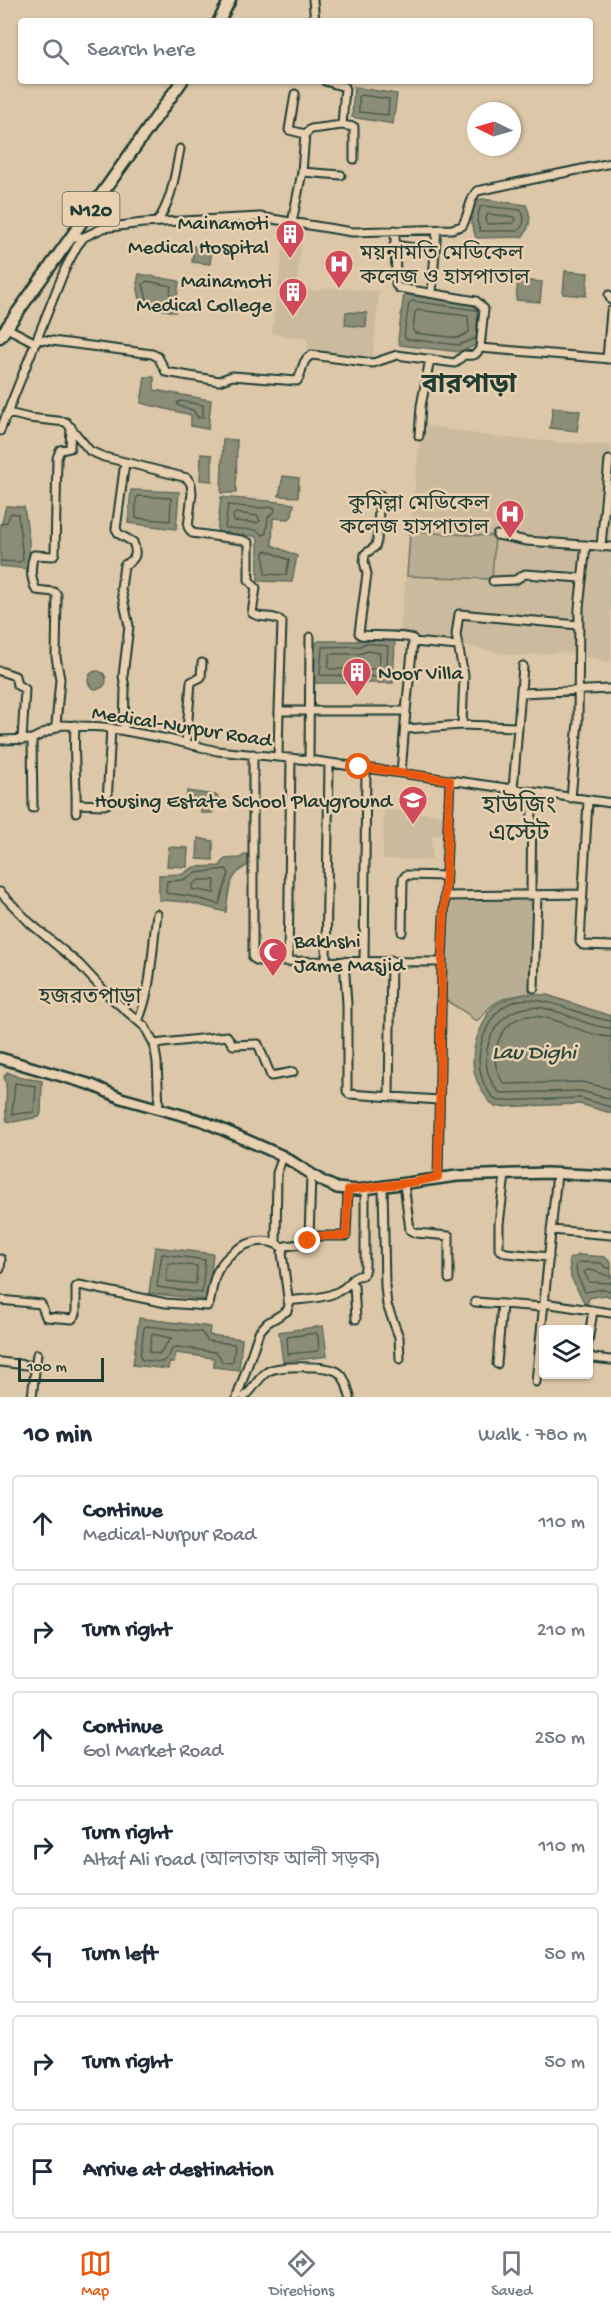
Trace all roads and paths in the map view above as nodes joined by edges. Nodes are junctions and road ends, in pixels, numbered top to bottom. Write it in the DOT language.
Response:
graph roads {
  1 [pos="230,0"];
  2 [pos="313,0"];
  3 [pos="221,18"];
  4 [pos="315,18"];
  5 [pos="180,84"];
  6 [pos="335,84"];
  7 [pos="295,94"];
  8 [pos="342,125"];
  9 [pos="305,134"];
  10 [pos="180,149"];
  11 [pos="354,159"];
  12 [pos="611,163"];
  13 [pos="302,172"];
  14 [pos="341,175"];
  15 [pos="158,222"];
  16 [pos="292,223"];
  17 [pos="395,230"];
  18 [pos="437,230"];
  19 [pos="71,237"];
  20 [pos="84,237"];
  21 [pos="394,245"];
  22 [pos="435,251"];
  23 [pos="432,293"];
  24 [pos="611,311"];
  25 [pos="3,333"];
  26 [pos="36,341"];
  27 [pos="480,348"];
  28 [pos="430,359"];
  29 [pos="609,359"];
  30 [pos="8,413"];
  31 [pos="71,427"];
  32 [pos="0,431"];
  33 [pos="419,436"];
  34 [pos="609,460"];
  35 [pos="125,462"];
  36 [pos="380,495"];
  37 [pos="497,535"];
  38 [pos="586,546"];
  39 [pos="601,546"];
  40 [pos="611,547"];
  41 [pos="581,578"];
  42 [pos="493,581"];
  43 [pos="578,626"];
  44 [pos="310,637"];
  45 [pos="413,642"];
  46 [pos="458,646"];
  47 [pos="202,663"];
  48 [pos="523,666"];
  49 [pos="0,671"];
  50 [pos="610,689"];
  51 [pos="578,690"];
  52 [pos="522,693"];
  53 [pos="279,711"];
  54 [pos="309,711"];
  55 [pos="406,711"];
  56 [pos="75,725"];
  57 [pos="57,726"];
  58 [pos="462,726"];
  59 [pos="518,727"];
  60 [pos="111,728"];
  61 [pos="406,729"];
  62 [pos="124,730"];
  63 [pos="32,739"];
  64 [pos="0,740"];
  65 [pos="22,740"];
  66 [pos="186,743"];
  67 [pos="254,754"];
  68 [pos="278,757"];
  69 [pos="291,758"];
  70 [pos="309,760"];
  71 [pos="329,763"];
  72 [pos="366,768"];
  73 [pos="401,773"];
  74 [pos="450,780"];
  75 [pos="513,789"];
  76 [pos="532,792"];
  77 [pos="571,798"];
  78 [pos="588,801"];
  79 [pos="611,803"];
  80 [pos="33,808"];
  81 [pos="446,876"];
  82 [pos="0,892"];
  83 [pos="583,894"];
  84 [pos="534,895"];
  85 [pos="446,896"];
  86 [pos="157,914"];
  87 [pos="402,932"];
  88 [pos="611,946"];
  89 [pos="391,960"];
  90 [pos="326,961"];
  91 [pos="344,961"];
  92 [pos="364,961"];
  93 [pos="288,962"];
  94 [pos="442,962"];
  95 [pos="534,988"];
  96 [pos="138,1021"];
  97 [pos="154,1044"];
  98 [pos="0,1058"];
  99 [pos="293,1072"];
  100 [pos="389,1096"];
  101 [pos="439,1100"];
  102 [pos="159,1108"];
  103 [pos="283,1156"];
  104 [pos="557,1173"];
  105 [pos="310,1175"];
  106 [pos="505,1175"];
  107 [pos="611,1176"];
  108 [pos="438,1177"];
  109 [pos="404,1184"];
  110 [pos="383,1186"];
  111 [pos="365,1189"];
  112 [pos="348,1190"];
  113 [pos="551,1230"];
  114 [pos="611,1235"];
  115 [pos="310,1236"];
  116 [pos="276,1243"];
  117 [pos="283,1248"];
  118 [pos="549,1257"];
  119 [pos="1,1259"];
  120 [pos="0,1269"];
  121 [pos="449,1279"];
  122 [pos="351,1283"];
  123 [pos="0,1300"];
  124 [pos="288,1301"];
  125 [pos="475,1302"];
  126 [pos="502,1304"];
  127 [pos="544,1305"];
  128 [pos="593,1311"];
  129 [pos="611,1314"];
  130 [pos="357,1319"];
  131 [pos="591,1325"];
  132 [pos="37,1354"];
  133 [pos="593,1358"];
  134 [pos="399,1359"];
  135 [pos="611,1360"];
  136 [pos="0,1362"];
  137 [pos="497,1364"];
  138 [pos="36,1366"];
  139 [pos="536,1382"];
  140 [pos="32,1397"];
  141 [pos="237,1397"];
  142 [pos="244,1397"];
  143 [pos="350,1397"];
  1 -- 3 [label="highway"];
  2 -- 4 [label="street"];
  5 -- 19 [label="highway, N120"];
  6 -- 8 [label="street"];
  7 -- 9 [label="street"];
  8 -- 9 [label="street"];
  8 -- 11 [label="street"];
  9 -- 13 [label="street"];
  10 -- 15 [label="street"];
  12 -- 18 [label="street"];
  13 -- 14 [label="street"];
  13 -- 16 [label="street"];
  15 -- 16 [label="street"];
  15 -- 20 [label="street"];
  16 -- 17 [label="street"];
  17 -- 18 [label="street"];
  17 -- 21 [label="street"];
  18 -- 22 [label="street"];
  19 -- 20 [label="street"];
  19 -- 25 [label="highway, N120"];
  20 -- 26 [label="street"];
  21 -- 22 [label="street"];
  21 -- 23 [label="street"];
  22 -- 23 [label="street"];
  23 -- 27 [label="street"];
  24 -- 29 [label="street"];
  25 -- 26 [label="street"];
  26 -- 28 [label="street"];
  26 -- 30 [label="street"];
  27 -- 28 [label="street"];
  27 -- 29 [label="street"];
  28 -- 33 [label="street"];
  30 -- 31 [label="street"];
  30 -- 32 [label="street"];
  31 -- 35 [label="street"];
  31 -- 57 [label="street"];
  34 -- 39 [label="street"];
  35 -- 53 [label="street"];
  35 -- 62 [label="street"];
  36 -- 45 [label="street"];
  37 -- 38 [label="street"];
  38 -- 39 [label="street"];
  38 -- 41 [label="street"];
  39 -- 40 [label="street"];
  41 -- 42 [label="street"];
  41 -- 43 [label="street"];
  43 -- 46 [label="street"];
  43 -- 51 [label="street"];
  44 -- 54 [label="street"];
  45 -- 46 [label="street"];
  45 -- 55 [label="street"];
  46 -- 58 [label="street"];
  47 -- 66 [label="street"];
  48 -- 52 [label="street"];
  49 -- 65 [label="street"];
  50 -- 51 [label="street"];
  51 -- 52 [label="street"];
  51 -- 77 [label="street"];
  52 -- 59 [label="street"];
  53 -- 54 [label="street"];
  53 -- 68 [label="street"];
  54 -- 55 [label="street"];
  54 -- 70 [label="street"];
  55 -- 61 [label="street"];
  56 -- 57 [label="street, Medical-Nurpur Road"];
  56 -- 60 [label="street, Medical-Nurpur Road"];
  56 -- 60 [label="street"];
  57 -- 63 [label="street, Medical-Nurpur Road"];
  58 -- 59 [label="street"];
  58 -- 61 [label="street"];
  59 -- 75 [label="street"];
  60 -- 62 [label="street, Medical-Nurpur Road"];
  61 -- 73 [label="street"];
  62 -- 66 [label="street, Medical-Nurpur Road"];
  63 -- 65 [label="street, Medical-Nurpur Road"];
  63 -- 80 [label="street"];
  64 -- 65 [label="street, Medical-Nurpur Road"];
  66 -- 67 [label="street, Medical-Nurpur Road"];
  67 -- 68 [label="street, Medical-Nurpur Road"];
  67 -- 93 [label="street"];
  68 -- 69 [label="street, Medical-Nurpur Road"];
  69 -- 70 [label="street, Medical-Nurpur Road"];
  69 -- 93 [label="street"];
  70 -- 71 [label="street, Medical-Nurpur Road"];
  71 -- 72 [label="street, Medical-Nurpur Road"];
  71 -- 90 [label="street"];
  72 -- 73 [label="street, Medical-Nurpur Road"];
  72 -- 92 [label="street"];
  73 -- 74 [label="street, Medical-Nurpur Road"];
  74 -- 75 [label="street, Medical-Nurpur Road"];
  74 -- 81 [label="street"];
  75 -- 76 [label="street, Medical-Nurpur Road"];
  76 -- 77 [label="street, Medical-Nurpur Road"];
  76 -- 84 [label="street"];
  77 -- 78 [label="street, Medical-Nurpur Road"];
  78 -- 79 [label="street, Medical-Nurpur Road"];
  78 -- 83 [label="street"];
  81 -- 85 [label="street"];
  81 -- 87 [label="street"];
  82 -- 96 [label="street"];
  83 -- 84 [label="street"];
  83 -- 88 [label="street"];
  84 -- 85 [label="street"];
  84 -- 95 [label="street"];
  85 -- 94 [label="street"];
  86 -- 96 [label="street"];
  89 -- 92 [label="street"];
  89 -- 94 [label="street"];
  89 -- 100 [label="street"];
  90 -- 91 [label="street"];
  90 -- 93 [label="street"];
  91 -- 92 [label="street"];
  91 -- 100 [label="street"];
  94 -- 101 [label="street"];
  96 -- 97 [label="street"];
  97 -- 99 [label="street"];
  97 -- 102 [label="street"];
  98 -- 102 [label="main road"];
  100 -- 101 [label="street"];
  101 -- 108 [label="street"];
  102 -- 103 [label="main road"];
  103 -- 105 [label="main road"];
  103 -- 116 [label="street"];
  104 -- 106 [label="main road"];
  104 -- 107 [label="main road"];
  104 -- 113 [label="street"];
  105 -- 112 [label="main road"];
  105 -- 115 [label="street"];
  106 -- 108 [label="main road"];
  106 -- 118 [label="street"];
  108 -- 109 [label="main road"];
  109 -- 110 [label="main road"];
  109 -- 121 [label="street"];
  110 -- 111 [label="main road"];
  110 -- 134 [label="street"];
  111 -- 112 [label="main road"];
  111 -- 122 [label="street"];
  112 -- 115 [label="street"];
  113 -- 114 [label="street"];
  113 -- 118 [label="street"];
  115 -- 117 [label="street"];
  116 -- 117 [label="street"];
  116 -- 123 [label="street"];
  117 -- 124 [label="street"];
  118 -- 127 [label="street"];
  119 -- 120 [label="street"];
  122 -- 124 [label="street"];
  122 -- 130 [label="street"];
  124 -- 141 [label="street"];
  125 -- 126 [label="street"];
  126 -- 127 [label="street"];
  126 -- 137 [label="street"];
  127 -- 128 [label="street"];
  127 -- 139 [label="street"];
  128 -- 129 [label="street"];
  128 -- 131 [label="street"];
  132 -- 138 [label="street"];
  133 -- 135 [label="street"];
  136 -- 138 [label="street"];
  138 -- 140 [label="street"];
  142 -- 143 [label="street"];
}
